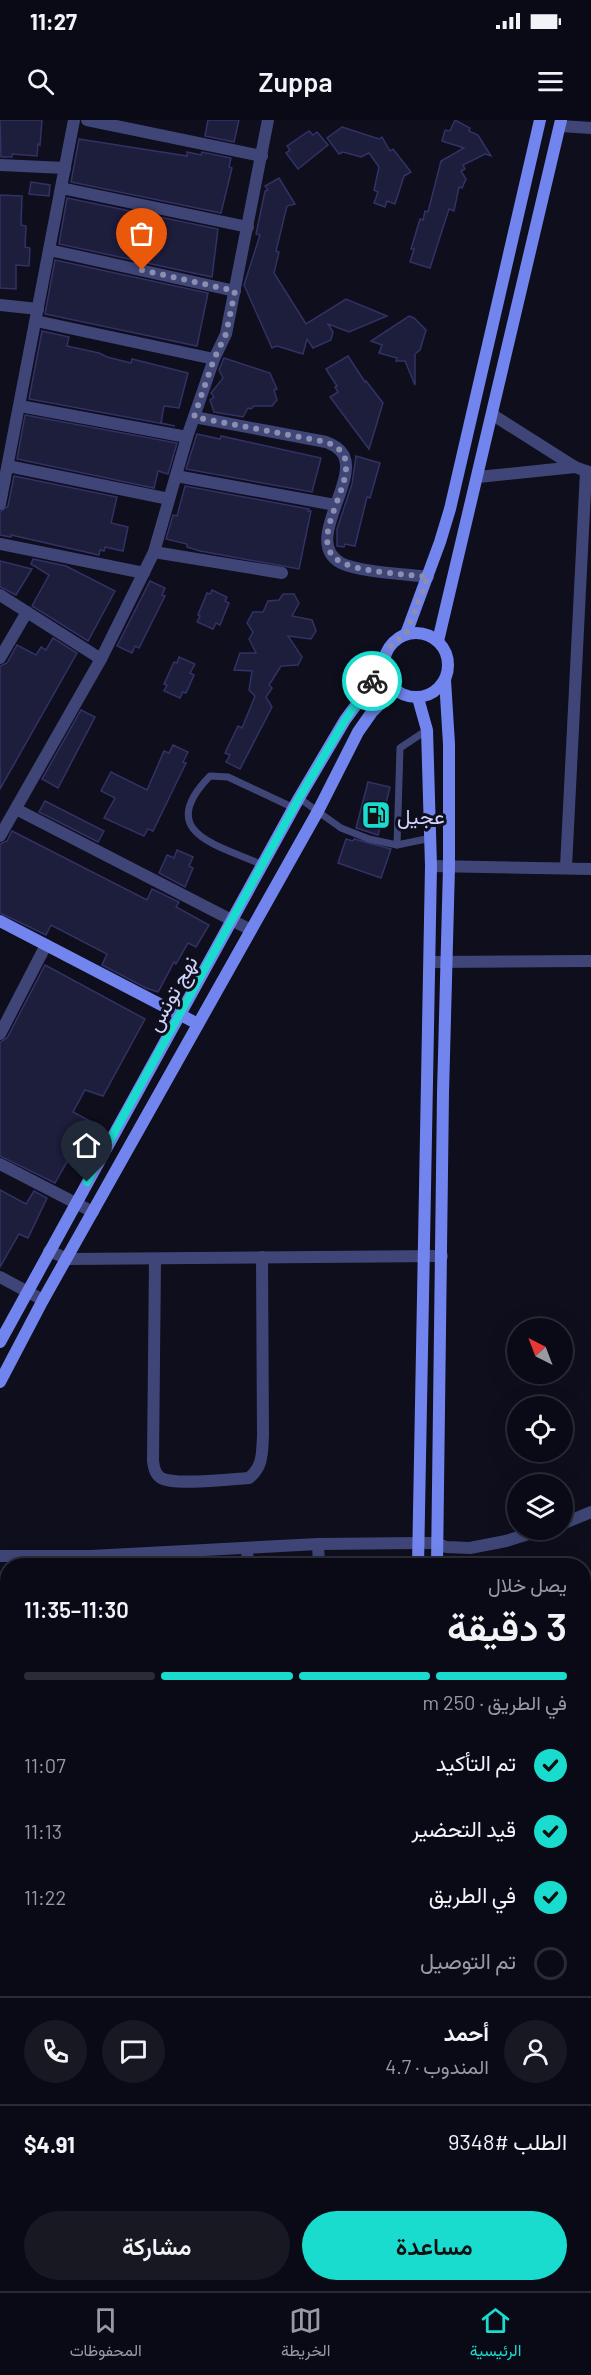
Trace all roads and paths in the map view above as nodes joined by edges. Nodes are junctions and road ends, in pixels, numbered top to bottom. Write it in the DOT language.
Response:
graph roads {
  1 [pos="74,120"];
  2 [pos="87,120"];
  3 [pos="268,120"];
  4 [pos="540,120"];
  5 [pos="561,123"];
  6 [pos="591,128"];
  7 [pos="262,156"];
  8 [pos="0,165"];
  9 [pos="65,168"];
  10 [pos="61,188"];
  11 [pos="248,227"];
  12 [pos="49,250"];
  13 [pos="501,289"];
  14 [pos="235,291"];
  15 [pos="522,292"];
  16 [pos="0,305"];
  17 [pos="37,315"];
  18 [pos="214,359"];
  19 [pos="20,406"];
  20 [pos="493,416"];
  21 [pos="194,417"];
  22 [pos="187,437"];
  23 [pos="6,440"];
  24 [pos="8,466"];
  25 [pos="584,470"];
  26 [pos="176,476"];
  27 [pos="478,477"];
  28 [pos="170,499"];
  29 [pos="0,504"];
  30 [pos="335,505"];
  31 [pos="0,544"];
  32 [pos="154,552"];
  33 [pos="144,573"];
  34 [pos="282,573"];
  35 [pos="428,577"];
  36 [pos="0,595"];
  37 [pos="27,612"];
  38 [pos="406,634"];
  39 [pos="438,640"];
  40 [pos="0,658"];
  41 [pos="101,659"];
  42 [pos="384,667"];
  43 [pos="445,680"];
  44 [pos="394,690"];
  45 [pos="418,698"];
  46 [pos="427,730"];
  47 [pos="296,803"];
  48 [pos="16,809"];
  49 [pos="318,811"];
  50 [pos="0,836"];
  51 [pos="431,838"];
  52 [pos="397,845"];
  53 [pos="263,865"];
  54 [pos="431,866"];
  55 [pos="449,867"];
  56 [pos="566,867"];
  57 [pos="591,870"];
  58 [pos="0,921"];
  59 [pos="233,921"];
  60 [pos="251,930"];
  61 [pos="46,945"];
  62 [pos="591,961"];
  63 [pos="430,962"];
  64 [pos="447,963"];
  65 [pos="181,1015"];
  66 [pos="198,1024"];
  67 [pos="0,1034"];
  68 [pos="0,1164"];
  69 [pos="76,1203"];
  70 [pos="93,1212"];
  71 [pos="50,1251"];
  72 [pos="424,1255"];
  73 [pos="442,1256"];
  74 [pos="262,1257"];
  75 [pos="68,1259"];
  76 [pos="155,1259"];
  77 [pos="0,1277"];
  78 [pos="28,1291"];
  79 [pos="43,1300"];
  80 [pos="0,1342"];
  81 [pos="0,1382"];
  82 [pos="591,1512"];
  83 [pos="573,1519"];
  84 [pos="509,1540"];
  85 [pos="418,1543"];
  86 [pos="436,1543"];
  87 [pos="318,1544"];
  88 [pos="247,1549"];
  89 [pos="0,1556"];
  90 [pos="36,1558"];
  91 [pos="129,1558"];
  92 [pos="248,1558"];
  93 [pos="319,1558"];
  94 [pos="418,1558"];
  95 [pos="437,1558"];
  1 -- 9 [label="street"];
  2 -- 7 [label="street"];
  3 -- 7 [label="street"];
  4 -- 13 [label="main road"];
  5 -- 6 [label="street"];
  5 -- 15 [label="main road"];
  7 -- 11 [label="street"];
  8 -- 9 [label="street"];
  9 -- 10 [label="street"];
  10 -- 11 [label="street"];
  10 -- 12 [label="street"];
  11 -- 14 [label="street"];
  12 -- 14 [label="street"];
  12 -- 17 [label="street"];
  13 -- 15 [label="main road"];
  13 -- 35 [label="main road"];
  14 -- 18 [label="street"];
  15 -- 20 [label="main road"];
  16 -- 17 [label="street"];
  17 -- 18 [label="street"];
  17 -- 19 [label="street"];
  18 -- 21 [label="street"];
  19 -- 22 [label="street"];
  19 -- 23 [label="street"];
  20 -- 25 [label="street"];
  20 -- 27 [label="main road"];
  21 -- 22 [label="street"];
  21 -- 30 [label="street"];
  22 -- 26 [label="street"];
  23 -- 24 [label="street"];
  24 -- 28 [label="street"];
  24 -- 29 [label="street"];
  25 -- 27 [label="street"];
  25 -- 56 [label="street"];
  26 -- 28 [label="street"];
  26 -- 30 [label="street"];
  27 -- 39 [label="main road"];
  28 -- 32 [label="street"];
  30 -- 35 [label="street"];
  31 -- 33 [label="street"];
  32 -- 33 [label="street"];
  32 -- 34 [label="street"];
  33 -- 41 [label="street"];
  35 -- 38 [label="main road"];
  36 -- 37 [label="street"];
  37 -- 40 [label="street"];
  37 -- 41 [label="street"];
  38 -- 39 [label="main road"];
  38 -- 42 [label="main road"];
  39 -- 43 [label="main road"];
  41 -- 48 [label="street"];
  42 -- 44 [label="main road"];
  42 -- 47 [label="main road, نهج تونس"];
  43 -- 45 [label="main road"];
  43 -- 55 [label="main road"];
  44 -- 45 [label="main road"];
  44 -- 49 [label="main road, نهج تونس"];
  45 -- 46 [label="main road"];
  46 -- 51 [label="main road"];
  46 -- 52 [label="lane"];
  47 -- 49 [label="lane"];
  47 -- 53 [label="main road, نهج تونس"];
  47 -- 53 [label="lane"];
  48 -- 50 [label="street"];
  48 -- 59 [label="street"];
  49 -- 52 [label="lane"];
  49 -- 60 [label="main road, نهج تونس"];
  51 -- 52 [label="lane"];
  51 -- 54 [label="main road"];
  53 -- 59 [label="main road, نهج تونس"];
  54 -- 55 [label="street"];
  54 -- 63 [label="main road"];
  55 -- 56 [label="street"];
  55 -- 64 [label="main road"];
  56 -- 57 [label="street"];
  58 -- 61 [label="main road"];
  59 -- 60 [label="street"];
  59 -- 65 [label="main road, نهج تونس"];
  60 -- 66 [label="main road, نهج تونس"];
  61 -- 65 [label="main road"];
  61 -- 67 [label="street"];
  62 -- 64 [label="street"];
  63 -- 64 [label="street"];
  63 -- 72 [label="main road"];
  64 -- 73 [label="main road"];
  65 -- 66 [label="main road"];
  65 -- 69 [label="main road, نهج تونس"];
  66 -- 70 [label="main road, نهج تونس"];
  68 -- 69 [label="street"];
  69 -- 70 [label="street"];
  69 -- 71 [label="main road, نهج تونس"];
  70 -- 75 [label="main road, نهج تونس"];
  71 -- 75 [label="street"];
  71 -- 78 [label="main road, نهج تونس"];
  72 -- 73 [label="street"];
  72 -- 74 [label="street"];
  72 -- 85 [label="main road"];
  73 -- 86 [label="main road"];
  74 -- 76 [label="street"];
  74 -- 76 [label="street"];
  75 -- 76 [label="street"];
  75 -- 79 [label="main road, نهج تونس"];
  77 -- 78 [label="street"];
  78 -- 79 [label="street"];
  78 -- 80 [label="main road, نهج تونس"];
  79 -- 81 [label="main road, نهج تونس"];
  82 -- 83 [label="street"];
  84 -- 86 [label="street"];
  85 -- 86 [label="street"];
  85 -- 87 [label="street"];
  85 -- 94 [label="main road"];
  86 -- 95 [label="main road"];
  87 -- 88 [label="street"];
  87 -- 93 [label="street"];
  88 -- 91 [label="street"];
  88 -- 92 [label="street"];
  89 -- 90 [label="street"];
}
